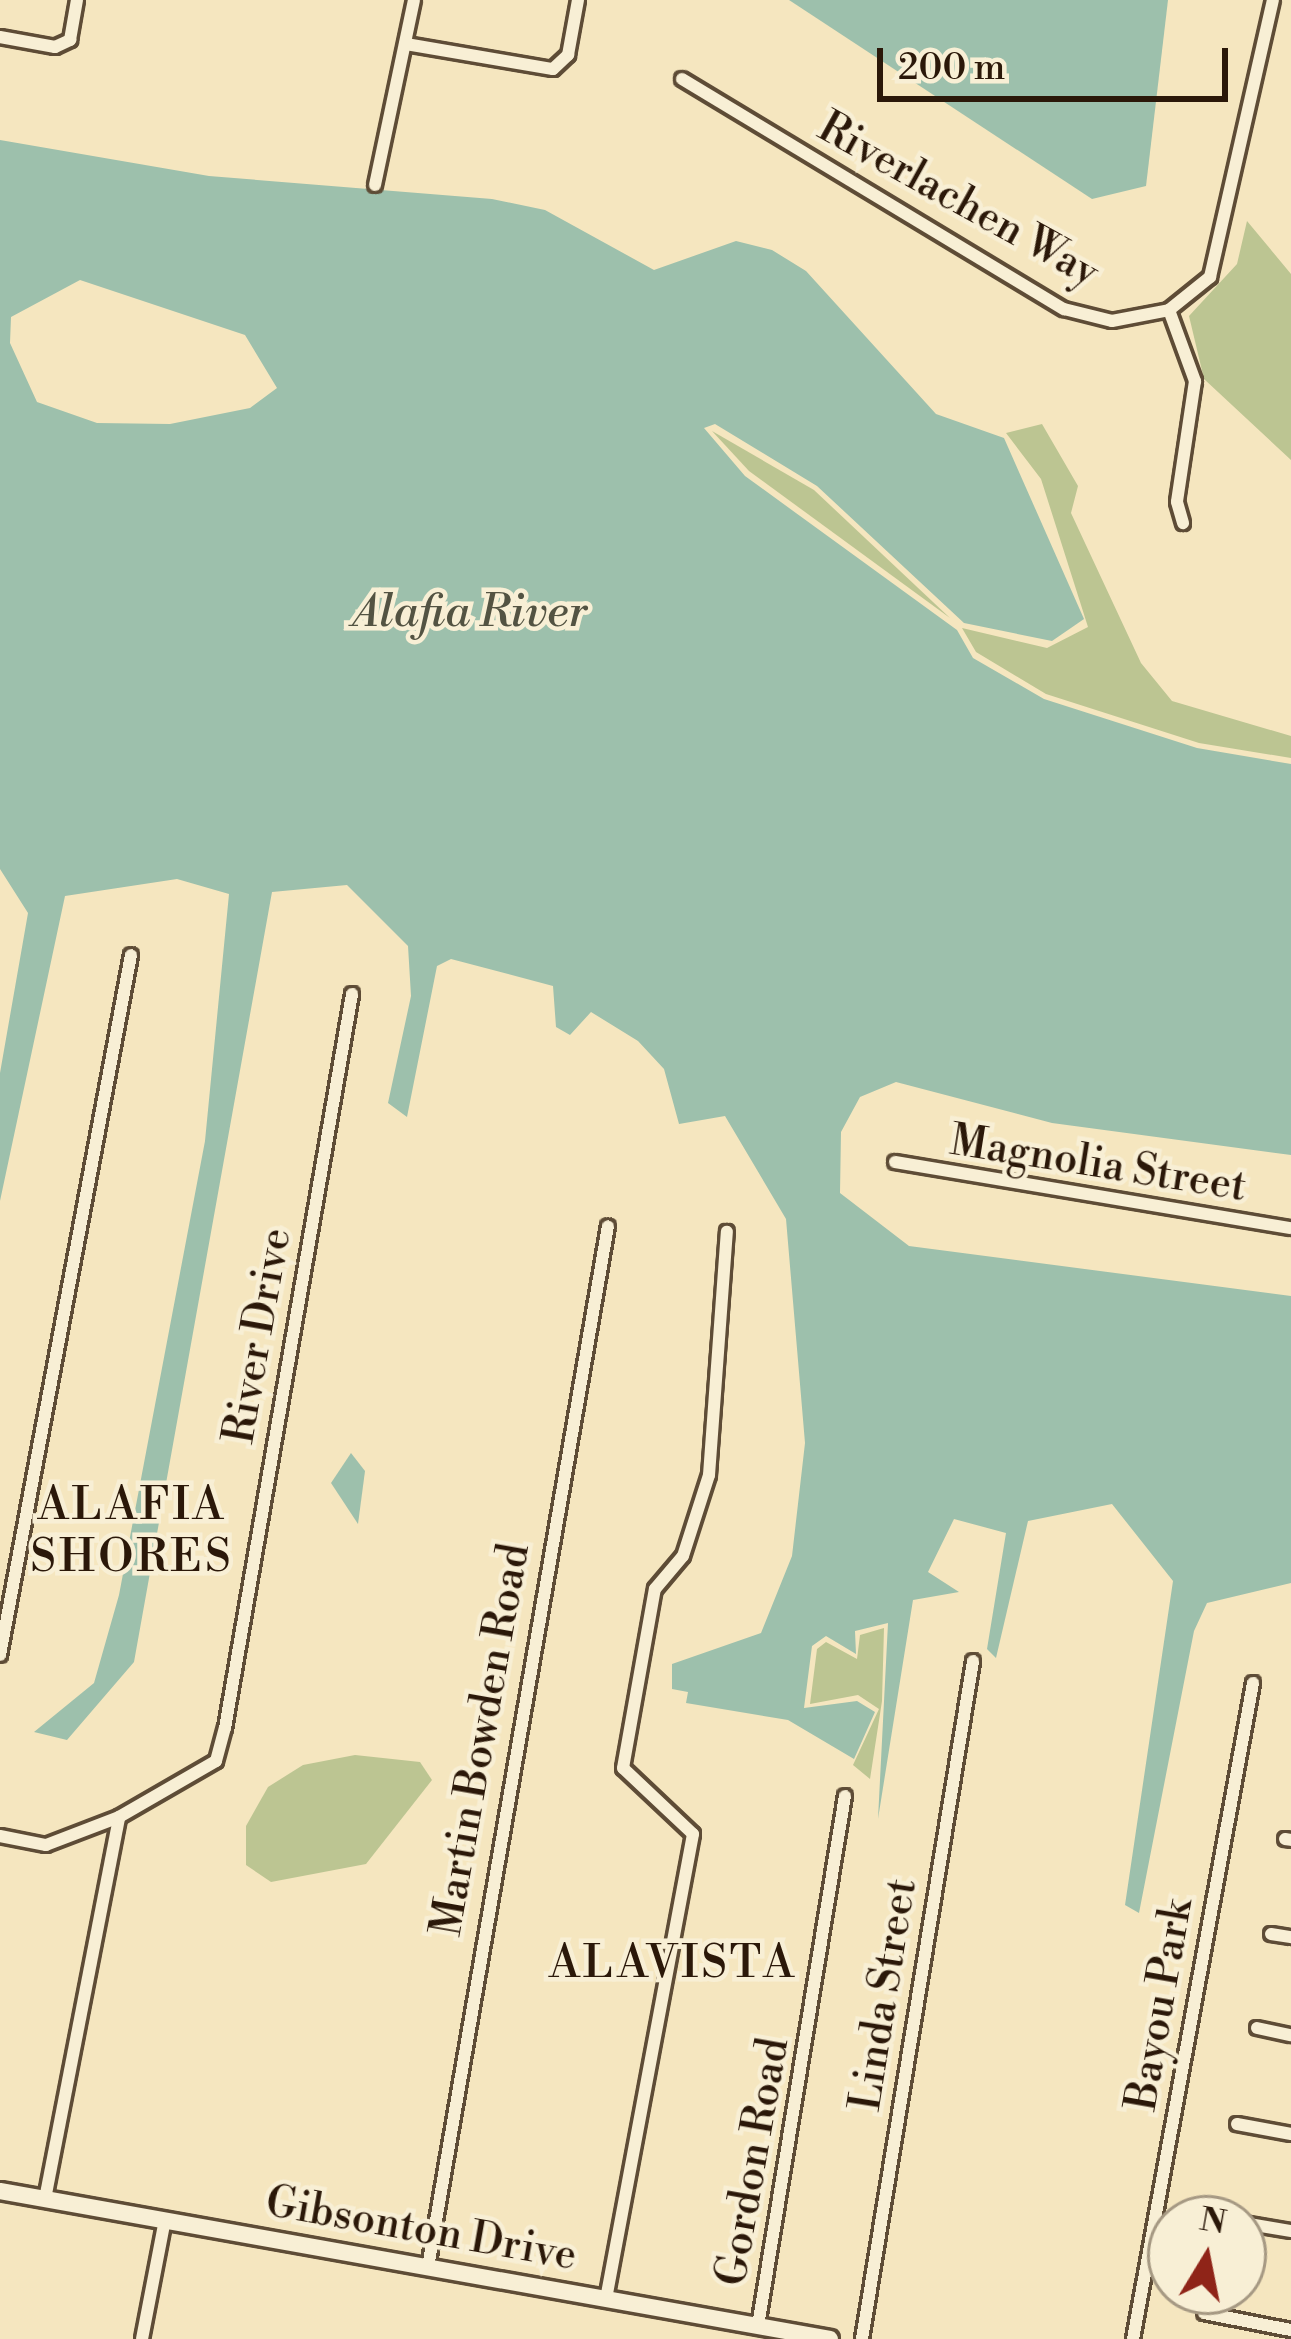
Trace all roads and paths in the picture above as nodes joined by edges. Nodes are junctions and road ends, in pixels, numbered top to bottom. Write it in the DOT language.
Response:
graph roads {
  1 [pos="77,0"];
  2 [pos="414,0"];
  3 [pos="578,0"];
  4 [pos="1273,0"];
  5 [pos="0,37"];
  6 [pos="406,44"];
  7 [pos="682,79"];
  8 [pos="375,184"];
  9 [pos="1169,310"];
  10 [pos="1184,523"];
  11 [pos="131,956"];
  12 [pos="352,994"];
  13 [pos="895,1162"];
  14 [pos="608,1226"];
  15 [pos="1291,1228"];
  16 [pos="728,1232"];
  17 [pos="0,1655"];
  18 [pos="974,1661"];
  19 [pos="1253,1683"];
  20 [pos="845,1796"];
  21 [pos="118,1817"];
  22 [pos="0,1836"];
  23 [pos="1271,1934"];
  24 [pos="1291,1937"];
  25 [pos="1257,2028"];
  26 [pos="1291,2035"];
  27 [pos="1238,2124"];
  28 [pos="1291,2134"];
  29 [pos="0,2191"];
  30 [pos="45,2199"];
  31 [pos="165,2221"];
  32 [pos="428,2267"];
  33 [pos="607,2299"];
  34 [pos="1214,2315"];
  35 [pos="758,2326"];
  36 [pos="1291,2330"];
  37 [pos="779,2335"];
  38 [pos="142,2339"];
  39 [pos="830,2339"];
  40 [pos="862,2339"];
  41 [pos="1133,2339"];
  1 -- 5 [label="street"];
  2 -- 6 [label="street"];
  3 -- 6 [label="street"];
  4 -- 9 [label="street"];
  6 -- 8 [label="street"];
  7 -- 9 [label="street, Riverlachen Way"];
  9 -- 10 [label="street"];
  11 -- 17 [label="street"];
  12 -- 21 [label="street, River Drive"];
  13 -- 15 [label="street, Magnolia Street"];
  14 -- 32 [label="street, Martin Bowden Road"];
  16 -- 33 [label="street"];
  18 -- 40 [label="street, Linda Street"];
  19 -- 41 [label="street, Bayou Park"];
  20 -- 35 [label="street, Gordon Road"];
  21 -- 22 [label="street"];
  21 -- 30 [label="street"];
  23 -- 24 [label="street"];
  25 -- 26 [label="street"];
  27 -- 28 [label="street"];
  29 -- 30 [label="main road, Gibsonton Drive"];
  30 -- 31 [label="main road, Gibsonton Drive"];
  31 -- 32 [label="main road, Gibsonton Drive"];
  31 -- 38 [label="street"];
  32 -- 33 [label="main road, Gibsonton Drive"];
  33 -- 35 [label="main road, Gibsonton Drive"];
  34 -- 36 [label="street"];
  35 -- 37 [label="main road, Gibsonton Drive"];
  37 -- 39 [label="main road, Gibsonton Drive"];
}
